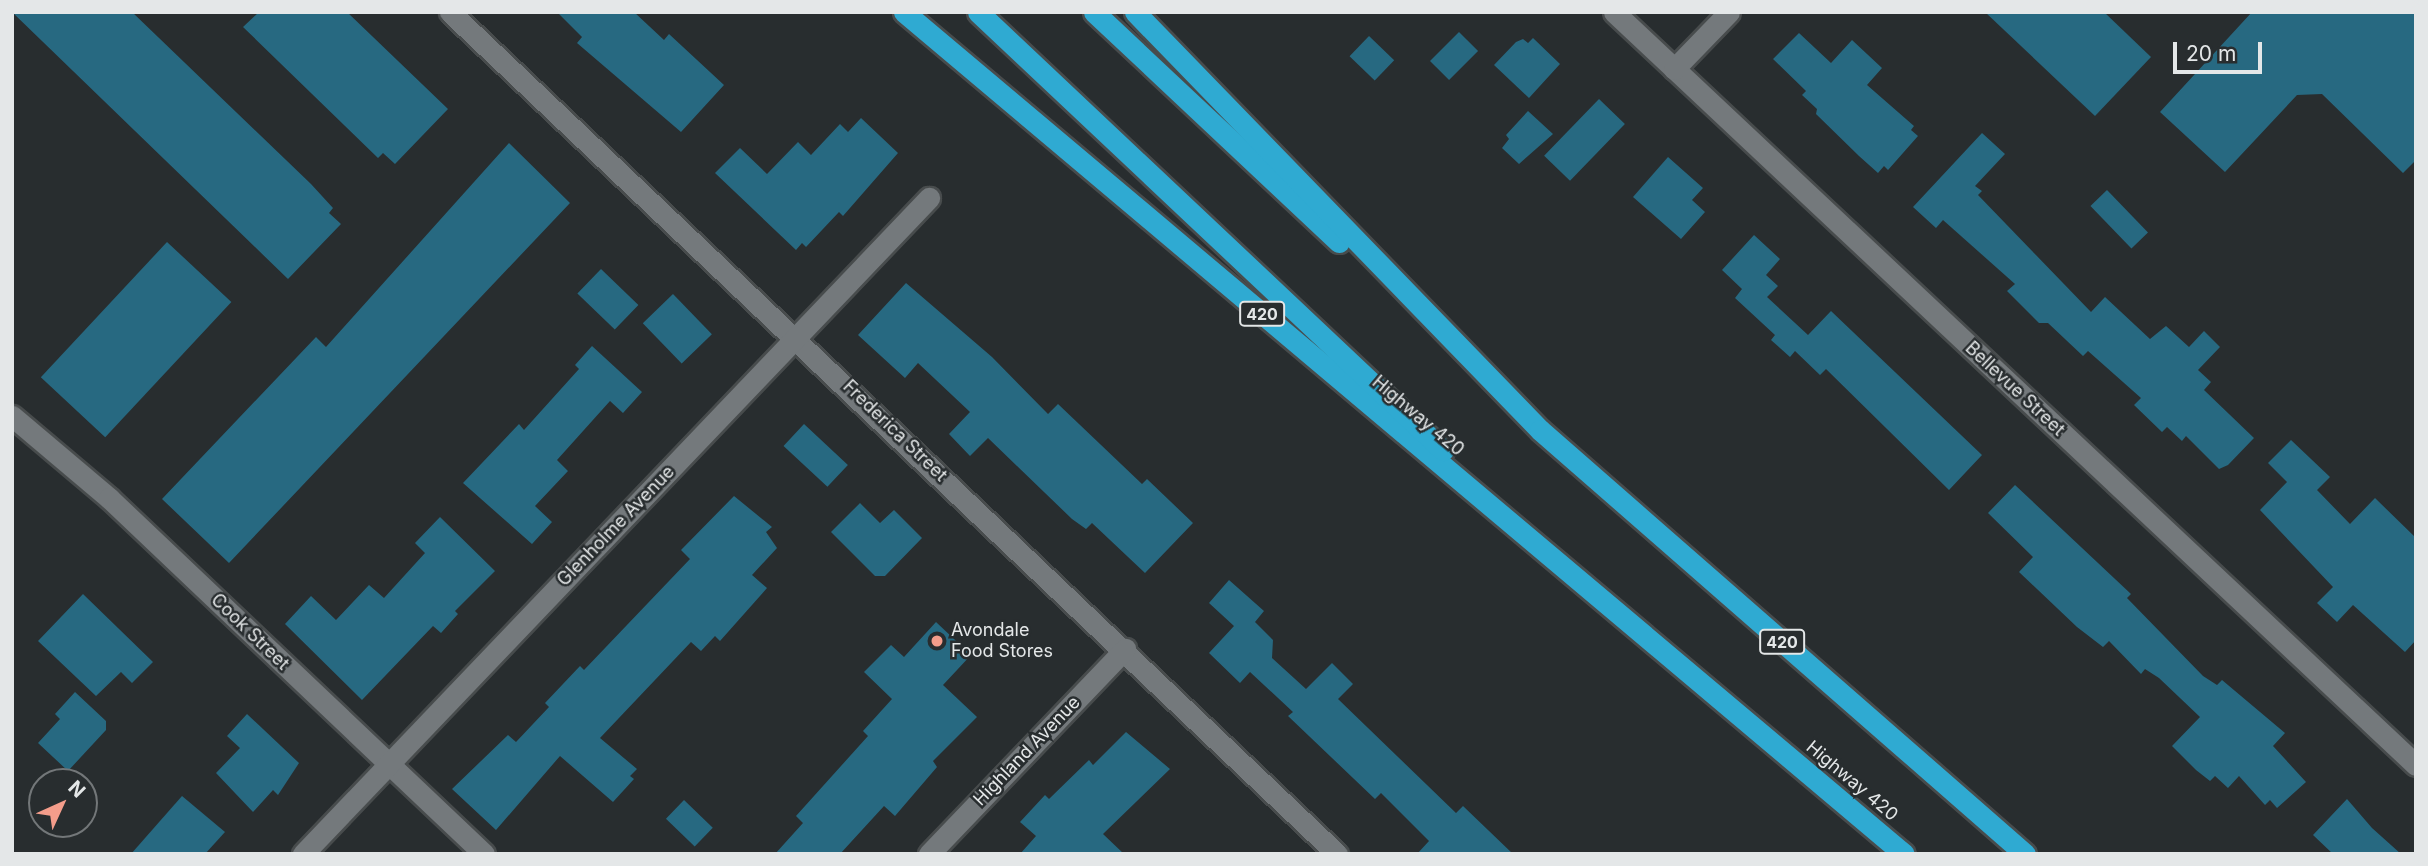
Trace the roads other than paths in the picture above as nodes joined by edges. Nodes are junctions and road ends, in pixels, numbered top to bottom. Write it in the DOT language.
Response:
graph roads {
  1 [pos="450,12"];
  2 [pos="904,12"];
  3 [pos="978,12"];
  4 [pos="1094,12"];
  5 [pos="1135,12"];
  6 [pos="1614,12"];
  7 [pos="1729,12"];
  8 [pos="1674,69"];
  9 [pos="929,198"];
  10 [pos="796,337"];
  11 [pos="12,416"];
  12 [pos="1540,430"];
  13 [pos="1620,616"];
  14 [pos="1125,649"];
  15 [pos="389,764"];
  16 [pos="2416,765"];
  17 [pos="303,854"];
  18 [pos="484,854"];
  19 [pos="929,854"];
  20 [pos="1337,854"];
  21 [pos="1904,854"];
  22 [pos="2025,854"];
  1 -- 10 [label="street, Frederica Street"];
  2 -- 13 [label="highway, Highway 420 / 420"];
  3 -- 13 [label="highway"];
  4 -- 12 [label="highway"];
  5 -- 12 [label="highway, 420"];
  6 -- 8 [label="street, Bellevue Street"];
  7 -- 8 [label="street"];
  8 -- 16 [label="street, Bellevue Street"];
  9 -- 10 [label="street, Glenholme Avenue"];
  10 -- 14 [label="street, Frederica Street"];
  10 -- 15 [label="street, Glenholme Avenue"];
  11 -- 15 [label="street, Cook Street"];
  12 -- 22 [label="highway, 420"];
  13 -- 21 [label="highway, Highway 420 / 420"];
  14 -- 19 [label="street, Highland Avenue"];
  14 -- 20 [label="street, Frederica Street"];
  15 -- 17 [label="street, Glenholme Avenue"];
  15 -- 18 [label="street, Cook Street"];
}
